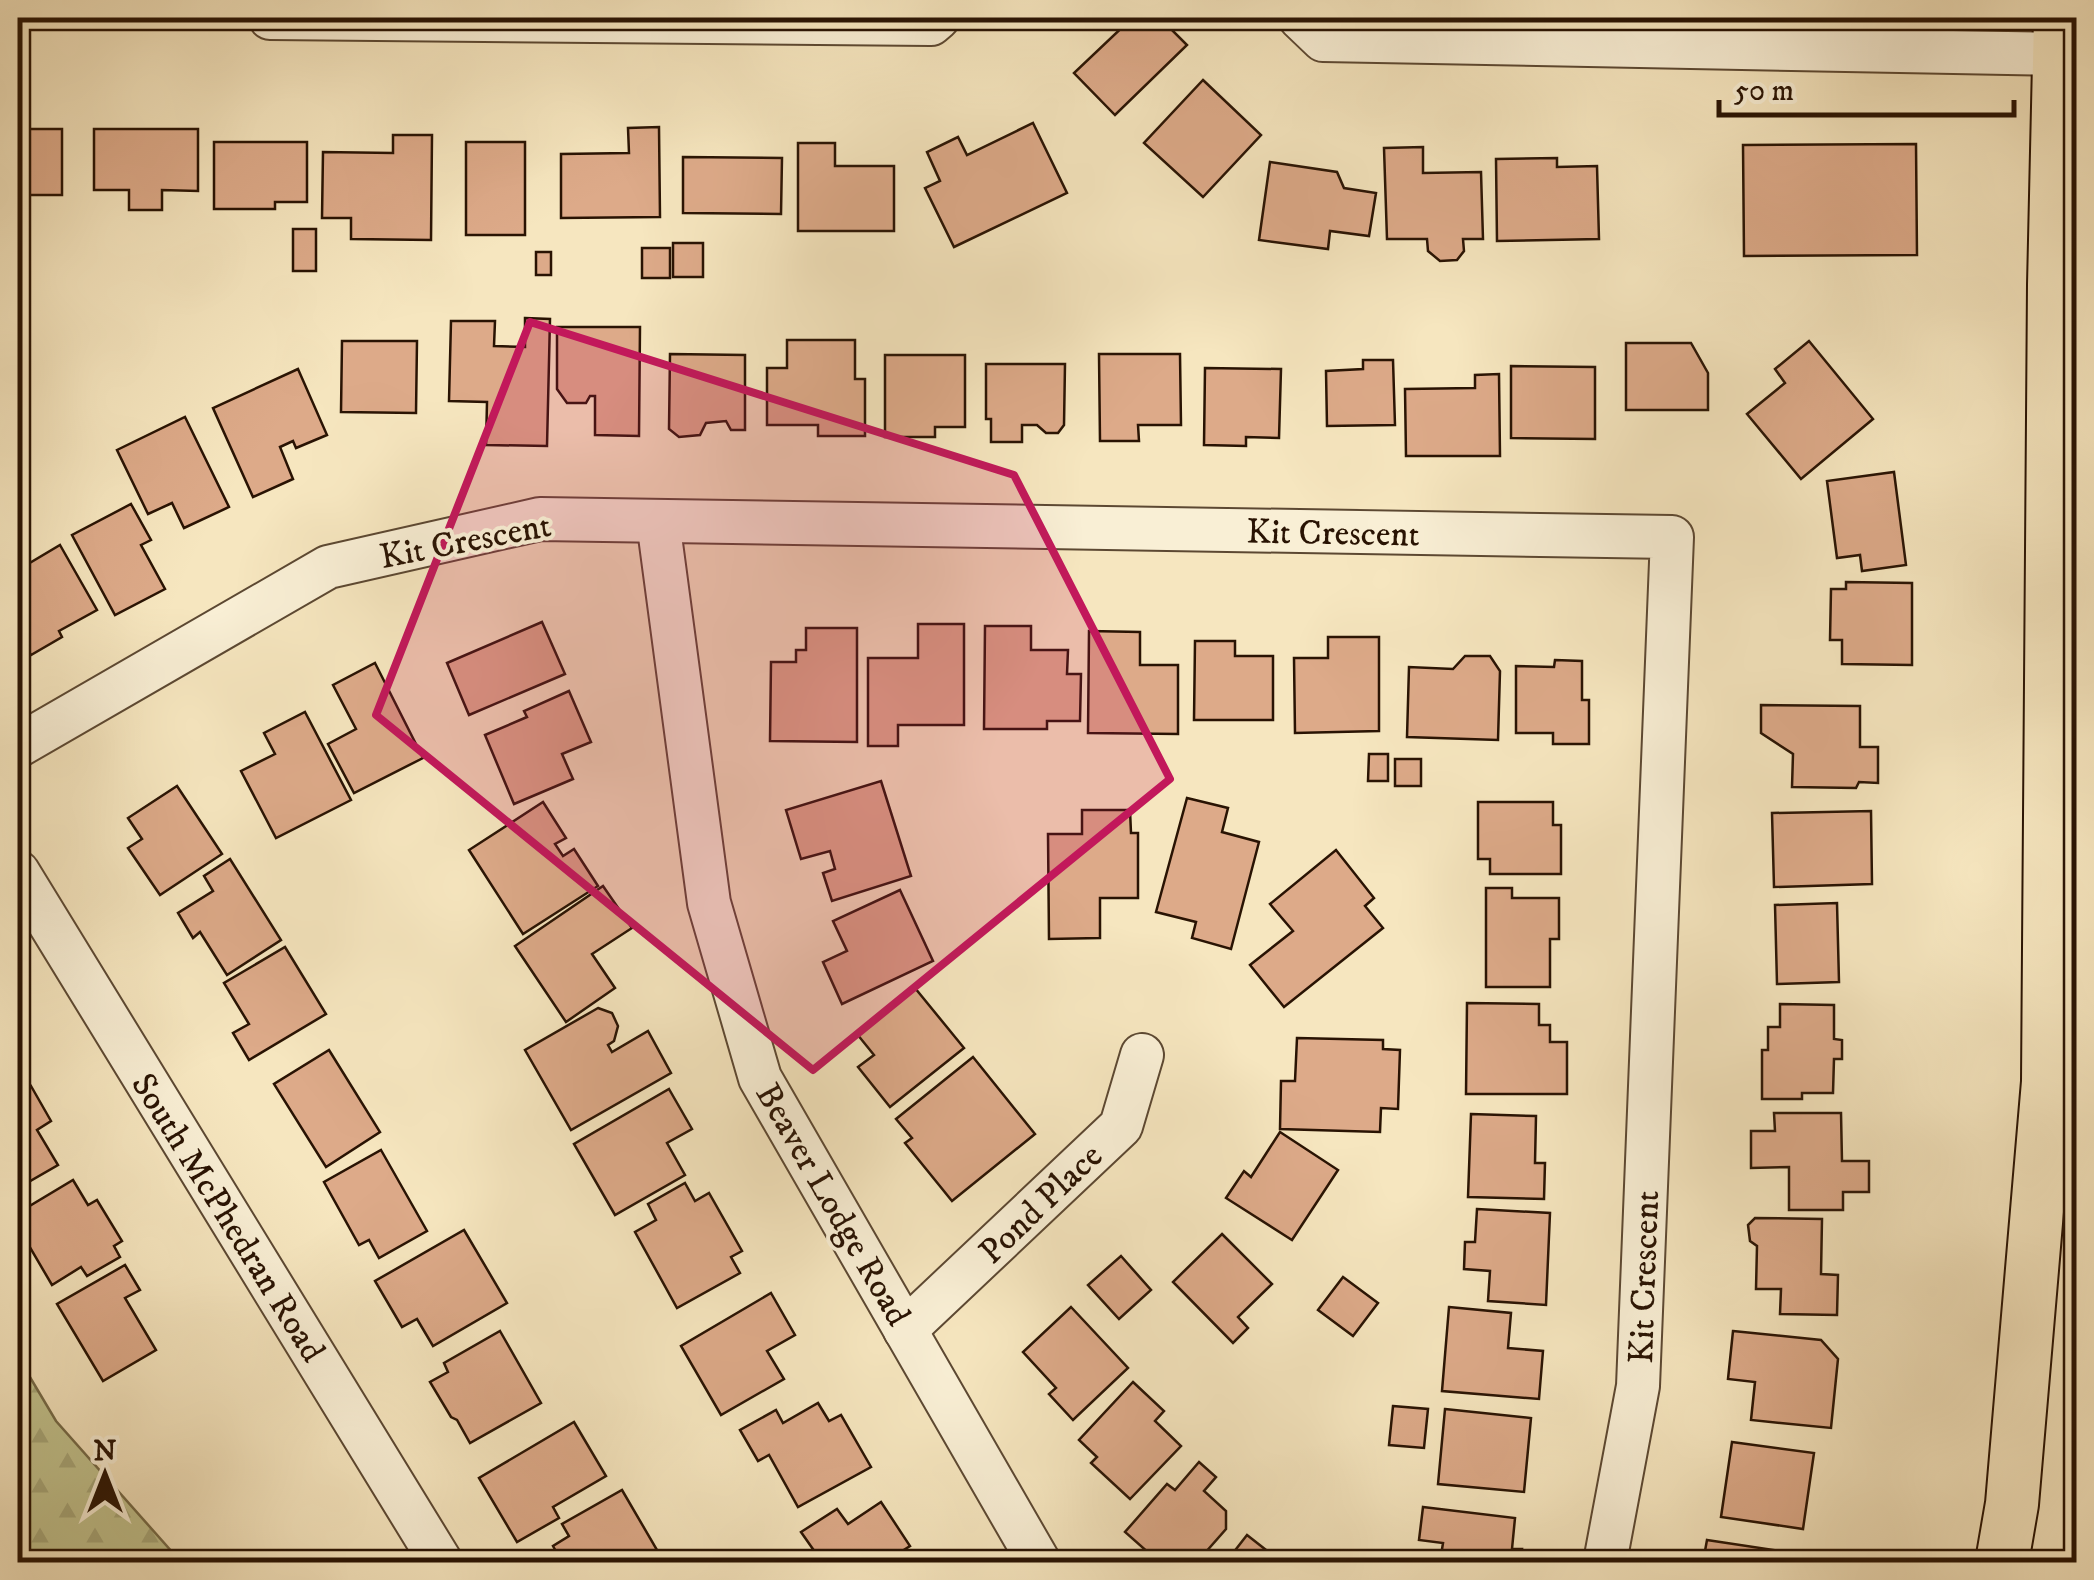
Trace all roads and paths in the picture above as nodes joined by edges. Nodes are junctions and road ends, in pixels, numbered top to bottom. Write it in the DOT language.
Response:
graph roads {
  1 [pos="270,18"];
  2 [pos="938,18"];
  3 [pos="1300,18"];
  4 [pos="629,19"];
  5 [pos="2060,36"];
  6 [pos="658,522"];
  7 [pos="18,746"];
  8 [pos="18,872"];
  9 [pos="1142,1055"];
  10 [pos="2062,1082"];
  11 [pos="905,1330"];
  12 [pos="441,1562"];
  13 [pos="1039,1562"];
  14 [pos="1605,1562"];
  15 [pos="2002,1562"];
  1 -- 4 [label="street"];
  2 -- 4 [label="street"];
  3 -- 5 [label="street"];
  5 -- 10 [label="main road"];
  6 -- 7 [label="street, Kit Crescent"];
  6 -- 11 [label="street, Beaver Lodge Road"];
  6 -- 14 [label="street, Kit Crescent"];
  8 -- 12 [label="street, South McPhedran Road"];
  9 -- 11 [label="street, Pond Place"];
  10 -- 15 [label="main road"];
  11 -- 13 [label="street, Beaver Lodge Road"];
}
